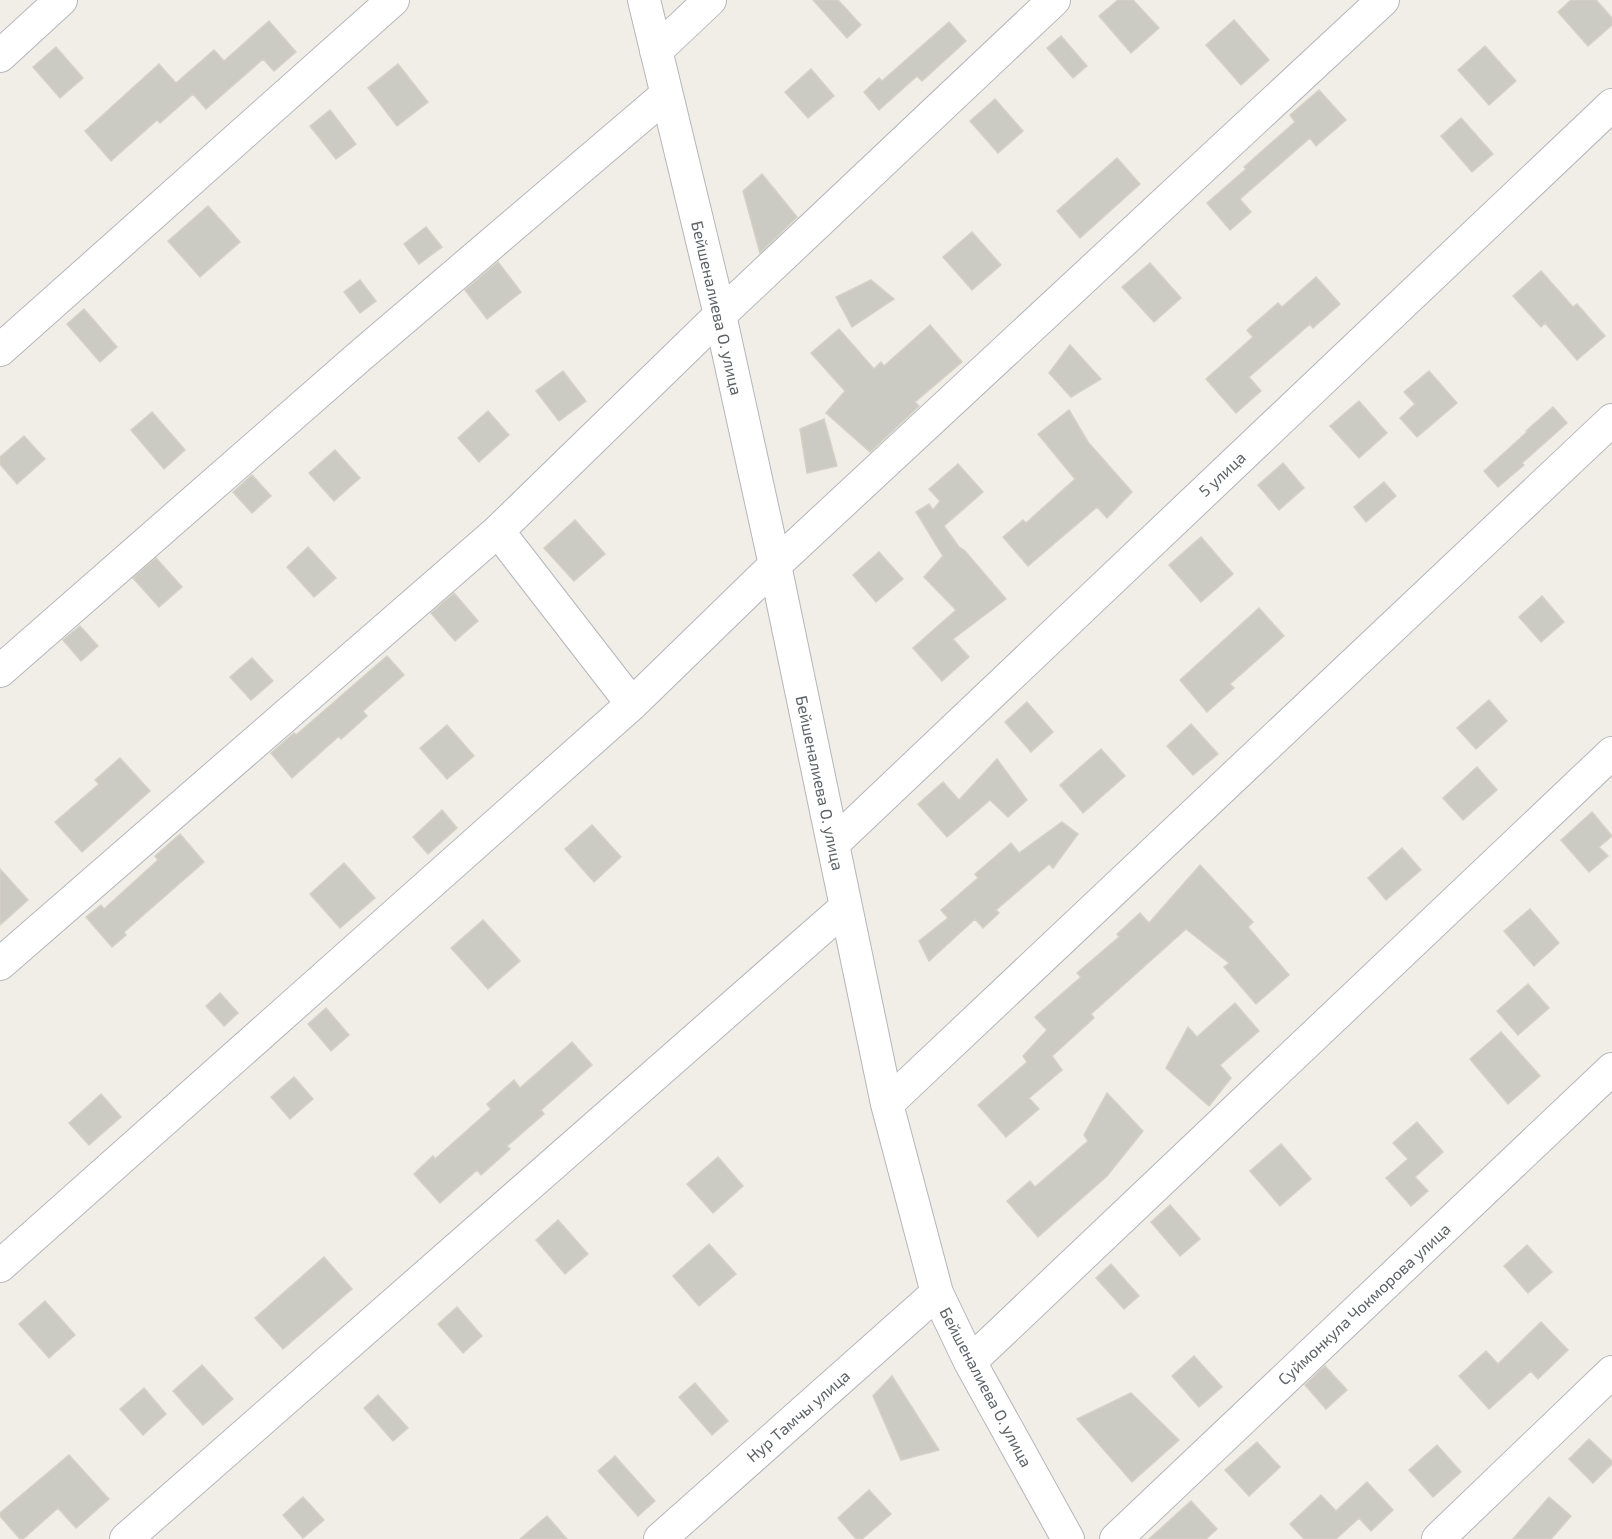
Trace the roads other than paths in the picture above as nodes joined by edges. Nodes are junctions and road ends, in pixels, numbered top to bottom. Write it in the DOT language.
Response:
graph roads {
  1 [pos="61,0"];
  2 [pos="393,0"];
  3 [pos="644,0"];
  4 [pos="710,0"];
  5 [pos="1054,0"];
  6 [pos="1383,0"];
  7 [pos="656,51"];
  8 [pos="0,56"];
  9 [pos="666,95"];
  10 [pos="1612,105"];
  11 [pos="720,315"];
  12 [pos="0,350"];
  13 [pos="1612,420"];
  14 [pos="498,531"];
  15 [pos="775,564"];
  16 [pos="0,671"];
  17 [pos="632,704"];
  18 [pos="1612,753"];
  19 [pos="833,844"];
  20 [pos="846,907"];
  21 [pos="0,964"];
  22 [pos="1612,1069"];
  23 [pos="887,1104"];
  24 [pos="0,1266"];
  25 [pos="937,1293"];
  26 [pos="970,1362"];
  27 [pos="1612,1372"];
  28 [pos="126,1539"];
  29 [pos="660,1539"];
  30 [pos="1068,1539"];
  31 [pos="1116,1539"];
  32 [pos="1438,1539"];
  1 -- 8 [label="street"];
  2 -- 12 [label="street"];
  3 -- 7 [label="street, Бейшеналиева О. улица"];
  4 -- 7 [label="street"];
  5 -- 11 [label="street"];
  6 -- 15 [label="street"];
  7 -- 9 [label="street, Бейшеналиева О. улица"];
  9 -- 11 [label="street, Бейшеналиева О. улица"];
  9 -- 16 [label="street"];
  10 -- 19 [label="street, 5 улица"];
  11 -- 14 [label="street"];
  11 -- 15 [label="street, Бейшеналиева О. улица"];
  13 -- 23 [label="street"];
  14 -- 17 [label="street"];
  14 -- 21 [label="street"];
  15 -- 17 [label="street"];
  15 -- 19 [label="street, Бейшеналиева О. улица"];
  17 -- 24 [label="street"];
  18 -- 26 [label="street"];
  19 -- 20 [label="street, Бейшеналиева О. улица"];
  20 -- 23 [label="street, Бейшеналиева О. улица"];
  20 -- 28 [label="street"];
  22 -- 31 [label="street, Суймонкула Чокморова улица"];
  23 -- 25 [label="street, Бейшеналиева О. улица"];
  25 -- 26 [label="street, Бейшеналиева О. улица"];
  25 -- 29 [label="street, Нур Тамчы улица"];
  26 -- 30 [label="street, Бейшеналиева О. улица"];
  27 -- 32 [label="street"];
}
